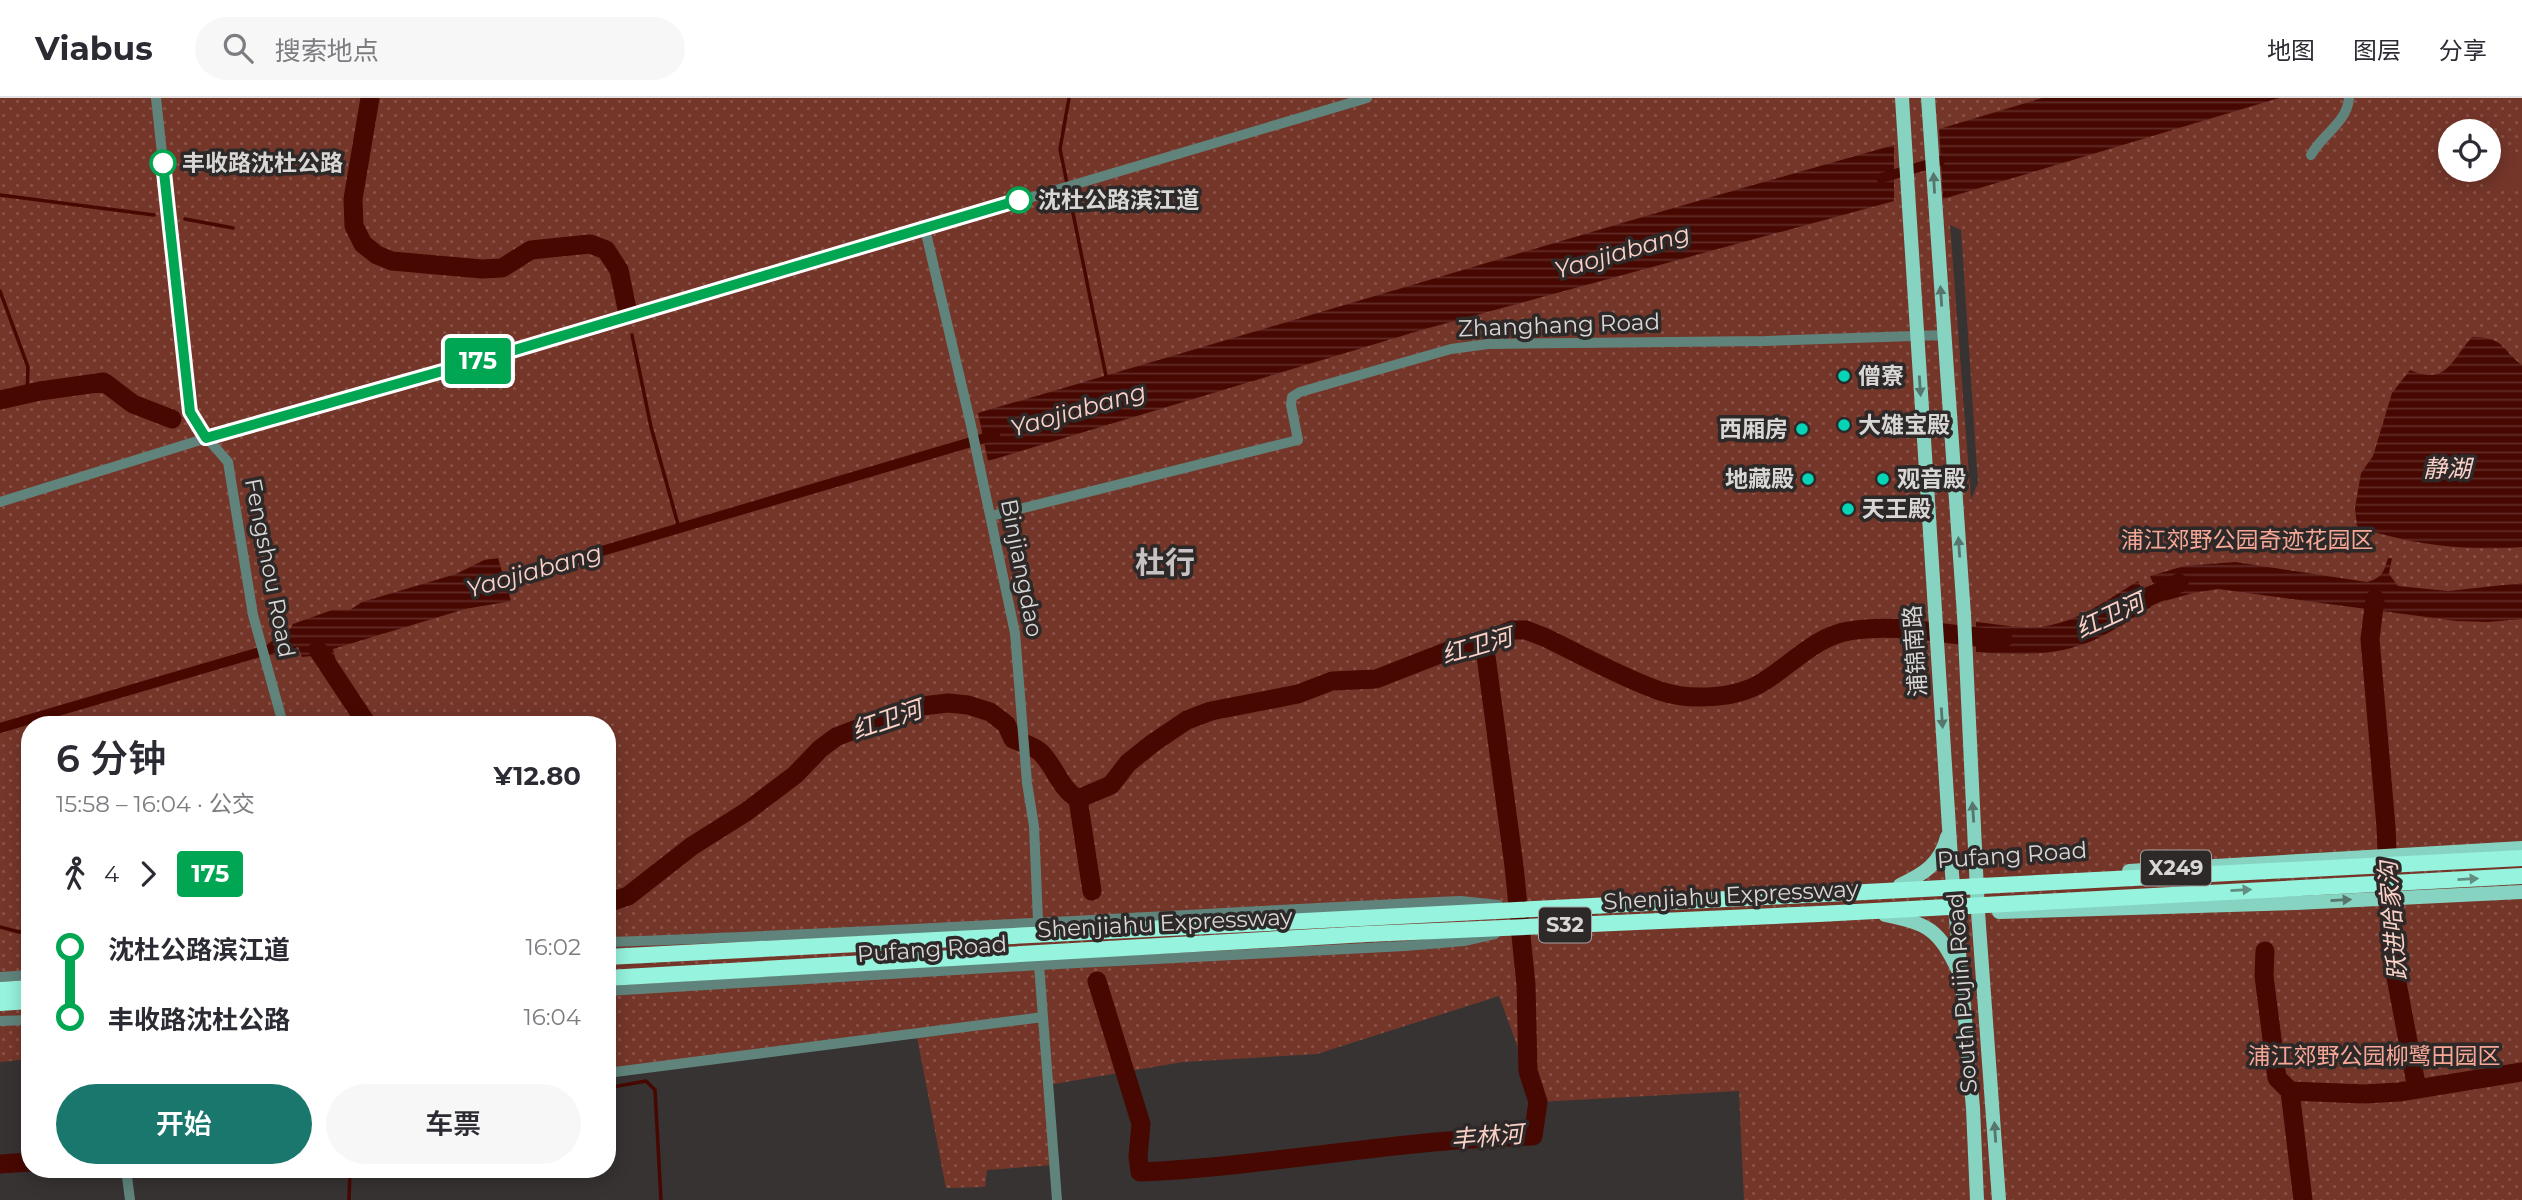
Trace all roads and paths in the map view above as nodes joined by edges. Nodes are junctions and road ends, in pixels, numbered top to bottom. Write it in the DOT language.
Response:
graph roads {
  1 [pos="156,98"];
  2 [pos="1367,98"];
  3 [pos="1902,98"];
  4 [pos="1928,98"];
  5 [pos="2349,99"];
  6 [pos="2311,155"];
  7 [pos="925,229"];
  8 [pos="1916,335"];
  9 [pos="1944,335"];
  10 [pos="206,438"];
  11 [pos="0,502"];
  12 [pos="990,516"];
  13 [pos="281,716"];
  14 [pos="1949,829"];
  15 [pos="2522,848"];
  16 [pos="2522,858"];
  17 [pos="2522,876"];
  18 [pos="1977,881"];
  19 [pos="1953,882"];
  20 [pos="1900,885"];
  21 [pos="2522,892"];
  22 [pos="1508,906"];
  23 [pos="1978,912"];
  24 [pos="1955,913"];
  25 [pos="1885,915"];
  26 [pos="1038,921"];
  27 [pos="1512,931"];
  28 [pos="616,942"];
  29 [pos="616,955"];
  30 [pos="616,955"];
  31 [pos="1039,965"];
  32 [pos="21,976"];
  33 [pos="0,977"];
  34 [pos="1961,977"];
  35 [pos="616,978"];
  36 [pos="616,979"];
  37 [pos="21,987"];
  38 [pos="0,988"];
  39 [pos="616,990"];
  40 [pos="21,1004"];
  41 [pos="0,1005"];
  42 [pos="1043,1017"];
  43 [pos="21,1020"];
  44 [pos="0,1021"];
  45 [pos="616,1072"];
  46 [pos="127,1178"];
  47 [pos="130,1200"];
  48 [pos="1057,1200"];
  49 [pos="1977,1200"];
  50 [pos="1999,1200"];
  1 -- 10 [label="street, Fengshou Road"];
  2 -- 7 [label="street"];
  3 -- 8 [label="main road, 浦锦南路"];
  9 -- 4 [label="main road, South Pujin Road, one-way"];
  5 -- 6 [label="street"];
  7 -- 10 [label="street"];
  7 -- 12 [label="street, Binjiangdao"];
  8 -- 9 [label="street, Zhanghang Road"];
  8 -- 12 [label="street, Zhanghang Road"];
  8 -- 14 [label="main road, 浦锦南路, one-way"];
  18 -- 9 [label="main road, South Pujin Road, one-way"];
  10 -- 11 [label="street"];
  10 -- 13 [label="street, Fengshou Road"];
  12 -- 26 [label="street, Binjiangdao"];
  14 -- 19 [label="main road, 浦锦南路"];
  14 -- 20 [label="main road"];
  15 -- 18 [label="main road, Pufang Road / X249"];
  16 -- 29 [label="highway, Shenjiahu Expressway / S32, bridge"];
  35 -- 17 [label="highway, Shenjiahu Expressway / S32, one-way, bridge"];
  18 -- 19 [label="main road, Pufang Road / X249"];
  18 -- 23 [label="main road, South Pujin Road"];
  19 -- 20 [label="main road, Pufang Road / X249"];
  19 -- 24 [label="main road, 浦锦南路"];
  20 -- 22 [label="main road, Pufang Road / X249, bridge"];
  23 -- 21 [label="main road, Pufang Road, one-way"];
  22 -- 26 [label="street, Pufang Road"];
  22 -- 30 [label="main road, Pufang Road, bridge"];
  23 -- 24 [label="main road, Pufang Road"];
  50 -- 23 [label="main road, South Pujin Road, one-way"];
  24 -- 25 [label="main road, Pufang Road"];
  24 -- 34 [label="main road, 浦锦南路"];
  25 -- 27 [label="main road, Pufang Road, bridge"];
  25 -- 34 [label="main road"];
  26 -- 28 [label="street, Pufang Road"];
  27 -- 31 [label="street, Pufang Road"];
  27 -- 36 [label="main road, Pufang Road, bridge"];
  31 -- 39 [label="street, Pufang Road"];
  31 -- 42 [label="street"];
  32 -- 33 [label="street"];
  34 -- 49 [label="main road, 浦锦南路"];
  37 -- 38 [label="highway"];
  40 -- 41 [label="highway"];
  42 -- 45 [label="street"];
  42 -- 48 [label="street"];
  43 -- 44 [label="street"];
  46 -- 47 [label="street"];
}
